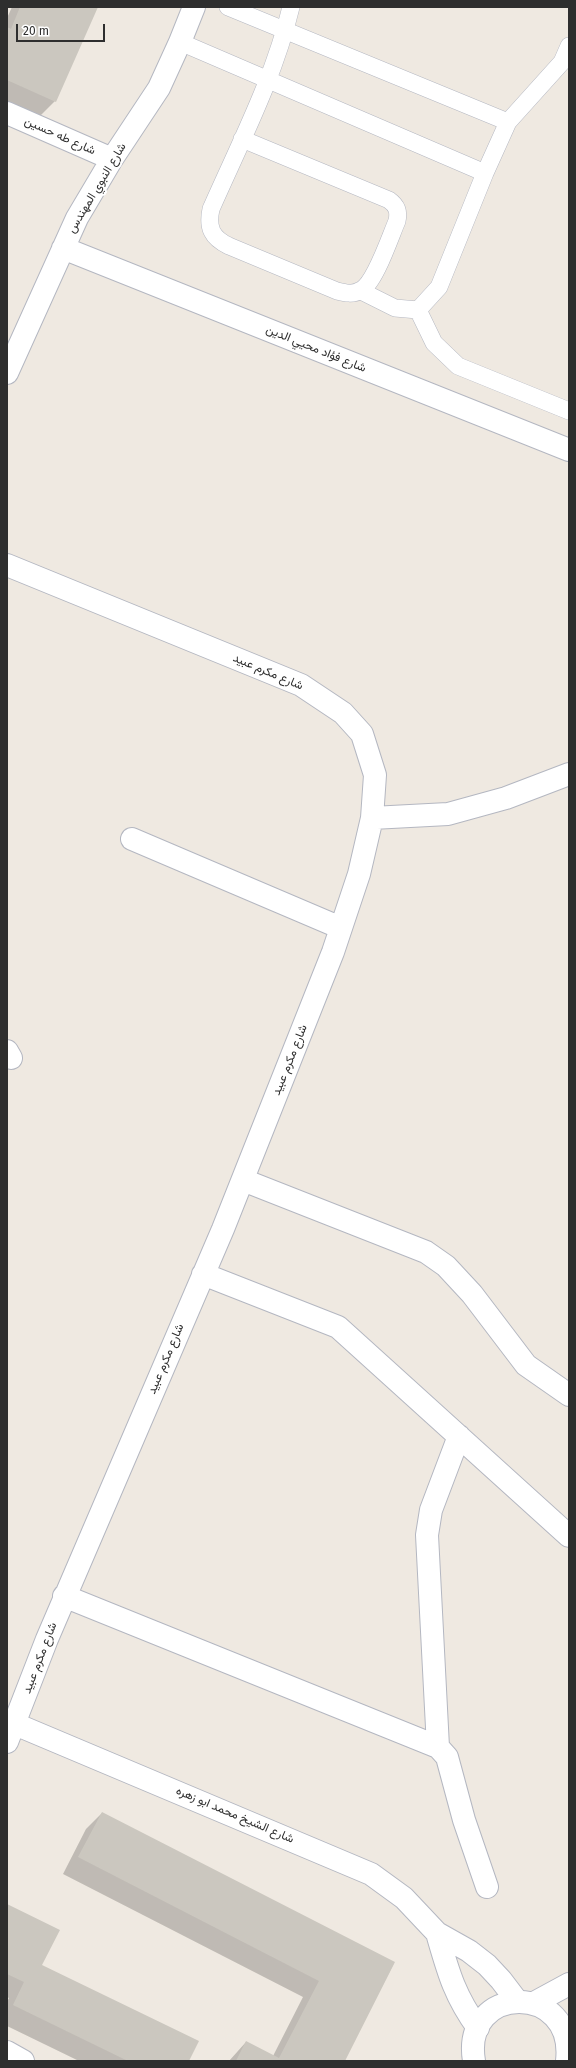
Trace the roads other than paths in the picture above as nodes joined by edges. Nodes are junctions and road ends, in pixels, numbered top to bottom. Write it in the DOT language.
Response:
graph roads {
  1 [pos="194,7"];
  2 [pos="228,7"];
  3 [pos="291,7"];
  4 [pos="285,30"];
  5 [pos="180,42"];
  6 [pos="569,46"];
  7 [pos="268,80"];
  8 [pos="7,113"];
  9 [pos="508,122"];
  10 [pos="242,139"];
  11 [pos="112,158"];
  12 [pos="485,173"];
  13 [pos="63,248"];
  14 [pos="361,291"];
  15 [pos="418,310"];
  16 [pos="7,373"];
  17 [pos="569,411"];
  18 [pos="569,450"];
  19 [pos="7,565"];
  20 [pos="569,774"];
  21 [pos="372,818"];
  22 [pos="132,839"];
  23 [pos="341,928"];
  24 [pos="243,1180"];
  25 [pos="203,1274"];
  26 [pos="569,1395"];
  27 [pos="459,1436"];
  28 [pos="569,1536"];
  29 [pos="64,1596"];
  30 [pos="11,1733"];
  31 [pos="438,1747"];
  32 [pos="487,1887"];
  33 [pos="437,1933"];
  34 [pos="569,1984"];
  35 [pos="525,2002"];
  36 [pos="475,2044"];
  37 [pos="569,2051"];
  38 [pos="7,2052"];
  39 [pos="23,2061"];
  40 [pos="458,2061"];
  41 [pos="567,2061"];
  1 -- 5 [label="street, شارع النبوي المهندس"];
  2 -- 4 [label="lane"];
  3 -- 4 [label="lane"];
  4 -- 7 [label="lane"];
  4 -- 9 [label="lane"];
  5 -- 7 [label="lane"];
  5 -- 11 [label="street, شارع النبوي المهندس"];
  6 -- 9 [label="lane"];
  7 -- 10 [label="lane"];
  7 -- 12 [label="lane"];
  8 -- 11 [label="street, شارع طه حسين"];
  9 -- 12 [label="lane"];
  10 -- 14 [label="lane"];
  10 -- 14 [label="lane"];
  11 -- 13 [label="street, شارع النبوي المهندس"];
  12 -- 15 [label="lane"];
  13 -- 16 [label="street, شارع النبوي المهندس"];
  13 -- 18 [label="street, شارع فؤاد محيي الدين"];
  14 -- 15 [label="lane"];
  15 -- 17 [label="lane"];
  19 -- 21 [label="street, شارع مكرم عبيد"];
  20 -- 21 [label="street"];
  21 -- 23 [label="street, شارع مكرم عبيد"];
  22 -- 23 [label="street"];
  23 -- 24 [label="street, شارع مكرم عبيد"];
  24 -- 25 [label="street, شارع مكرم عبيد"];
  24 -- 26 [label="street"];
  25 -- 27 [label="street"];
  25 -- 29 [label="street, شارع مكرم عبيد"];
  27 -- 28 [label="street"];
  27 -- 31 [label="street"];
  29 -- 30 [label="street, شارع مكرم عبيد"];
  29 -- 31 [label="street"];
  30 -- 33 [label="street, شارع الشيخ محمد ابو زهره"];
  31 -- 32 [label="street"];
  33 -- 35 [label="street, شارع الشيخ محمد ابو زهره"];
  33 -- 36 [label="street, شارع الشيخ محمد ابو زهره"];
  34 -- 35 [label="street"];
  35 -- 36 [label="street"];
  35 -- 37 [label="street"];
  36 -- 40 [label="street"];
  37 -- 41 [label="street"];
  38 -- 39 [label="street"];
}
